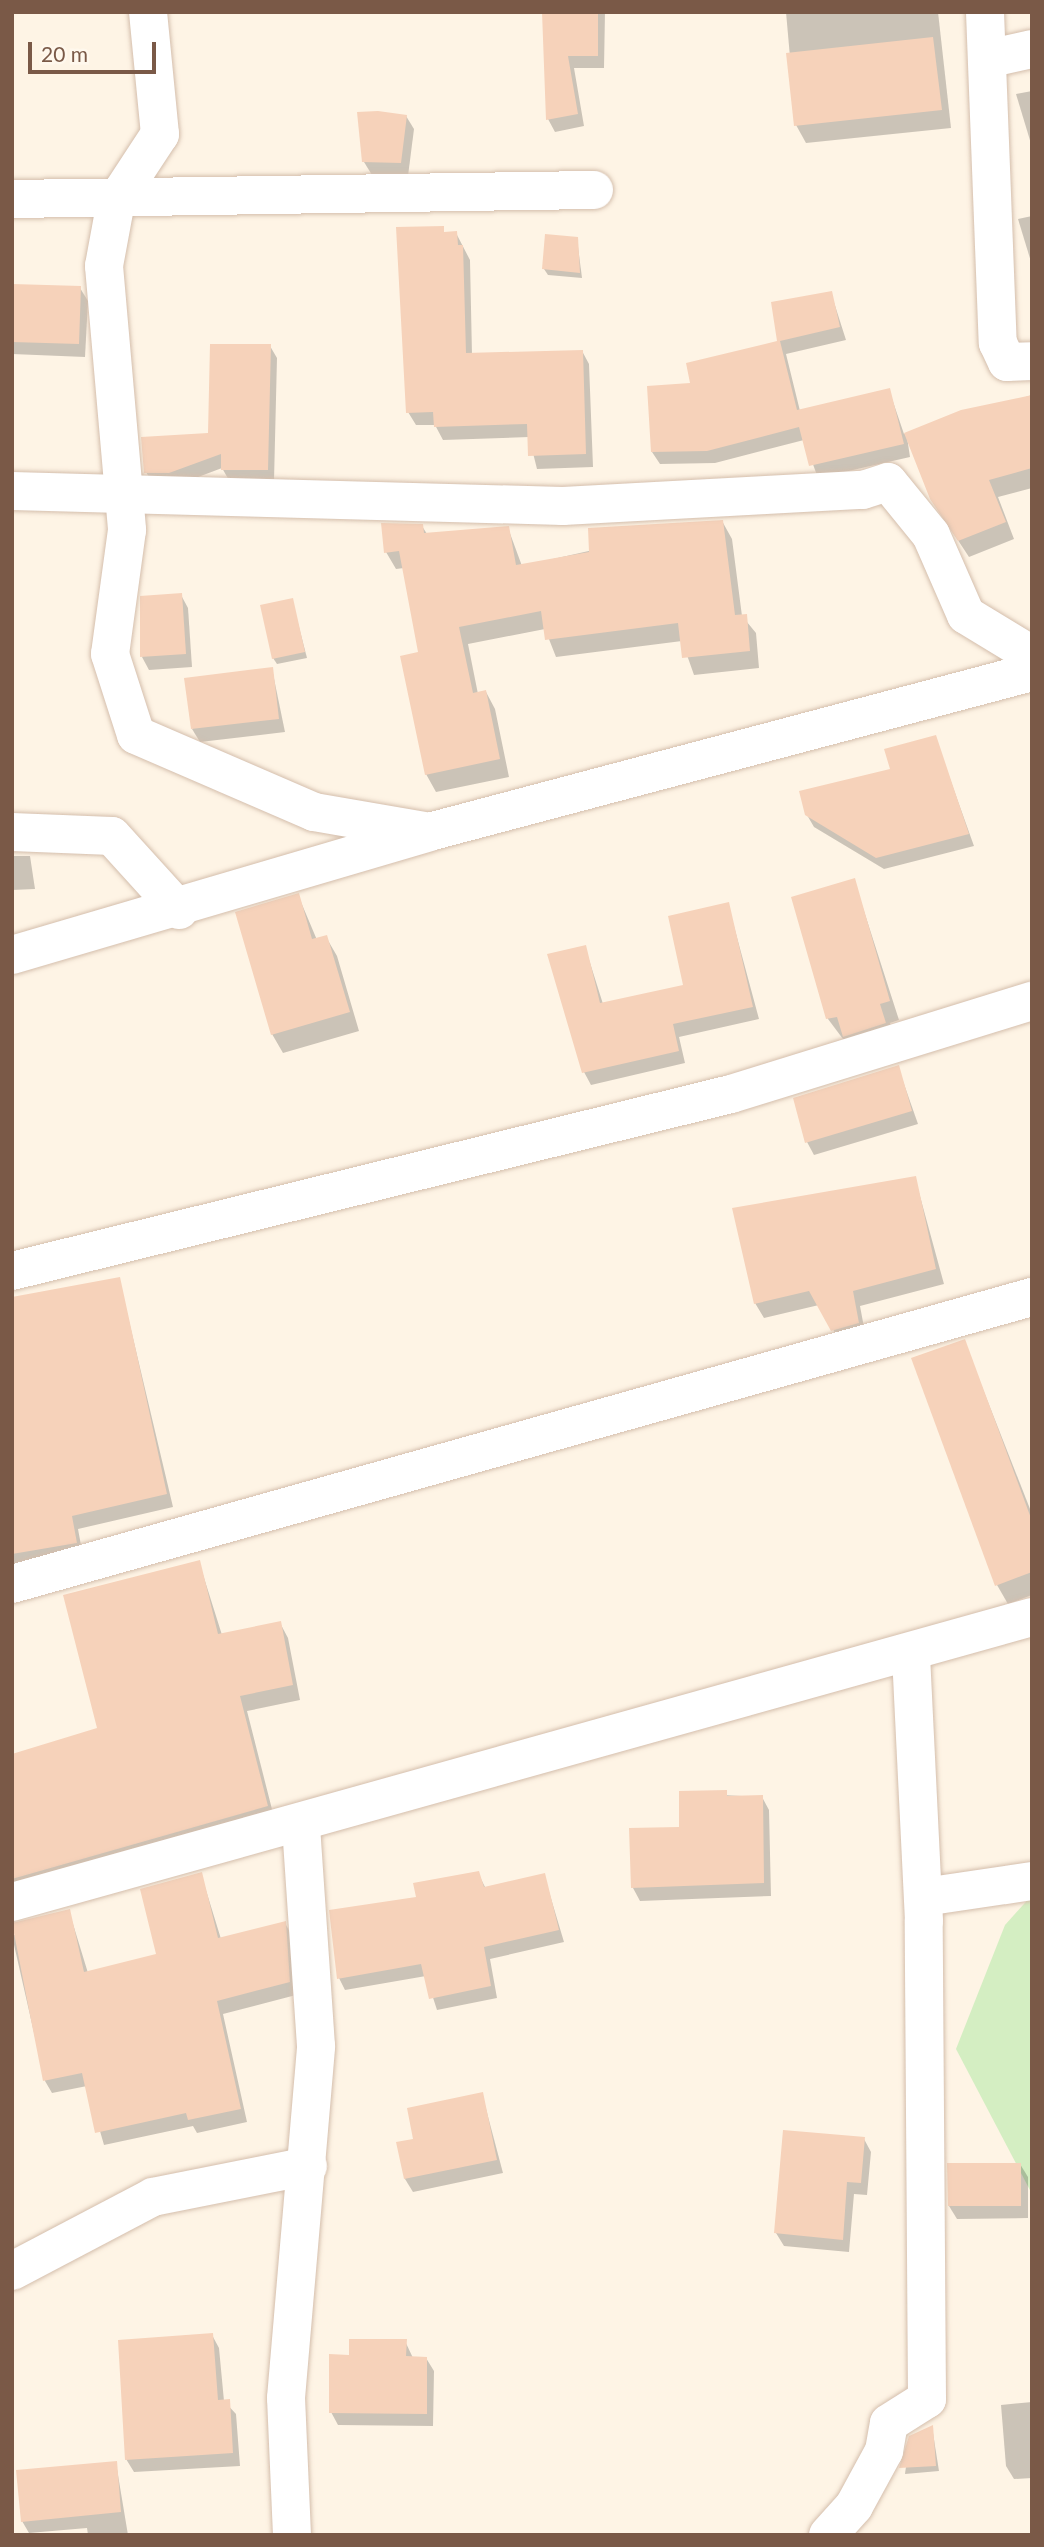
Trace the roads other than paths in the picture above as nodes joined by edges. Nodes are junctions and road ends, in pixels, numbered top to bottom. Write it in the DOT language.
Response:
graph roads {
  1 [pos="148,12"];
  2 [pos="985,12"];
  3 [pos="1032,50"];
  4 [pos="987,60"];
  5 [pos="594,190"];
  6 [pos="12,199"];
  7 [pos="116,201"];
  8 [pos="1032,361"];
  9 [pos="12,491"];
  10 [pos="120,491"];
  11 [pos="1032,655"];
  12 [pos="1032,672"];
  13 [pos="12,832"];
  14 [pos="429,832"];
  15 [pos="179,910"];
  16 [pos="12,955"];
  17 [pos="1032,1001"];
  18 [pos="12,1270"];
  19 [pos="1032,1297"];
  20 [pos="12,1584"];
  21 [pos="1032,1616"];
  22 [pos="911,1653"];
  23 [pos="301,1826"];
  24 [pos="1032,1881"];
  25 [pos="924,1897"];
  26 [pos="12,1902"];
  27 [pos="308,2166"];
  28 [pos="12,2271"];
  29 [pos="292,2535"];
  30 [pos="828,2535"];
  1 -- 7 [label="street"];
  2 -- 4 [label="street"];
  3 -- 4 [label="street"];
  4 -- 8 [label="street"];
  5 -- 7 [label="street"];
  6 -- 7 [label="street"];
  7 -- 10 [label="street"];
  9 -- 10 [label="street"];
  10 -- 11 [label="street"];
  10 -- 14 [label="street"];
  12 -- 14 [label="street"];
  13 -- 15 [label="street"];
  14 -- 15 [label="street"];
  15 -- 16 [label="street"];
  17 -- 18 [label="street"];
  19 -- 20 [label="street"];
  21 -- 22 [label="street"];
  22 -- 23 [label="street"];
  22 -- 25 [label="street"];
  23 -- 26 [label="street"];
  23 -- 27 [label="street"];
  24 -- 25 [label="street"];
  25 -- 30 [label="street"];
  27 -- 28 [label="street"];
  27 -- 29 [label="street"];
}
